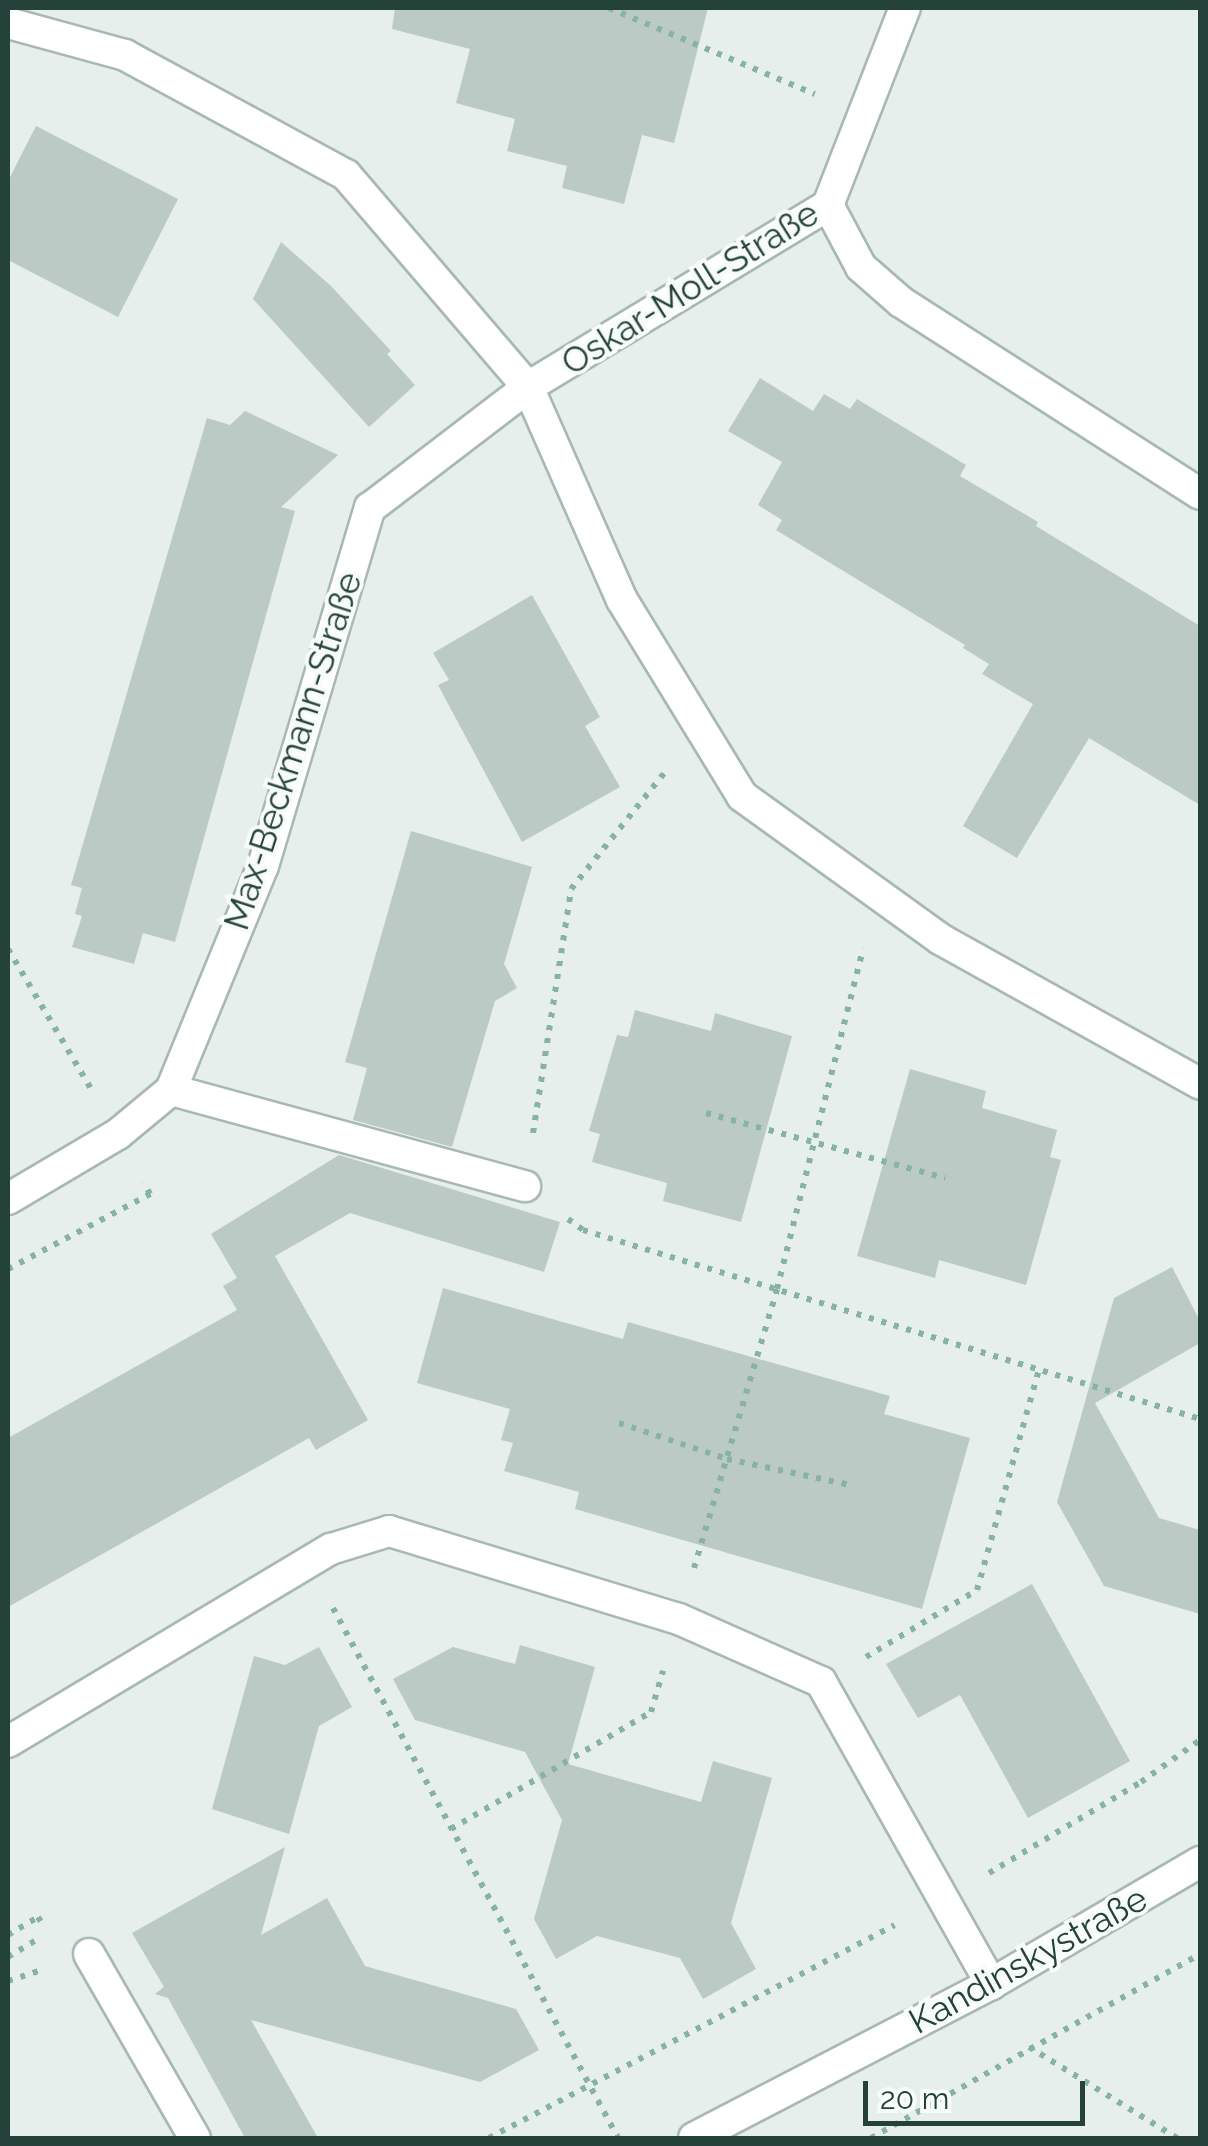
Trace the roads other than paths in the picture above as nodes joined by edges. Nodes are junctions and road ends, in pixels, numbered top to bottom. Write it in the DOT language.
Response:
graph roads {
  1 [pos="905,8"];
  2 [pos="8,23"];
  3 [pos="828,205"];
  4 [pos="528,388"];
  5 [pos="1200,494"];
  6 [pos="1200,1084"];
  7 [pos="171,1090"];
  8 [pos="525,1186"];
  9 [pos="8,1199"];
  10 [pos="8,1742"];
  11 [pos="1200,1862"];
  12 [pos="89,1954"];
  13 [pos="991,1984"];
  14 [pos="195,2138"];
  15 [pos="694,2138"];
  1 -- 3 [label="street, Oskar-Moll-Straße"];
  2 -- 4 [label="street"];
  3 -- 4 [label="street, Oskar-Moll-Straße"];
  3 -- 5 [label="street"];
  4 -- 6 [label="street"];
  4 -- 7 [label="street, Max-Beckmann-Straße"];
  7 -- 8 [label="street"];
  7 -- 9 [label="street, Max-Beckmann-Straße"];
  10 -- 13 [label="street"];
  11 -- 13 [label="street, Kandinskystraße"];
  12 -- 14 [label="street"];
  13 -- 15 [label="street, Kandinskystraße"];
}
